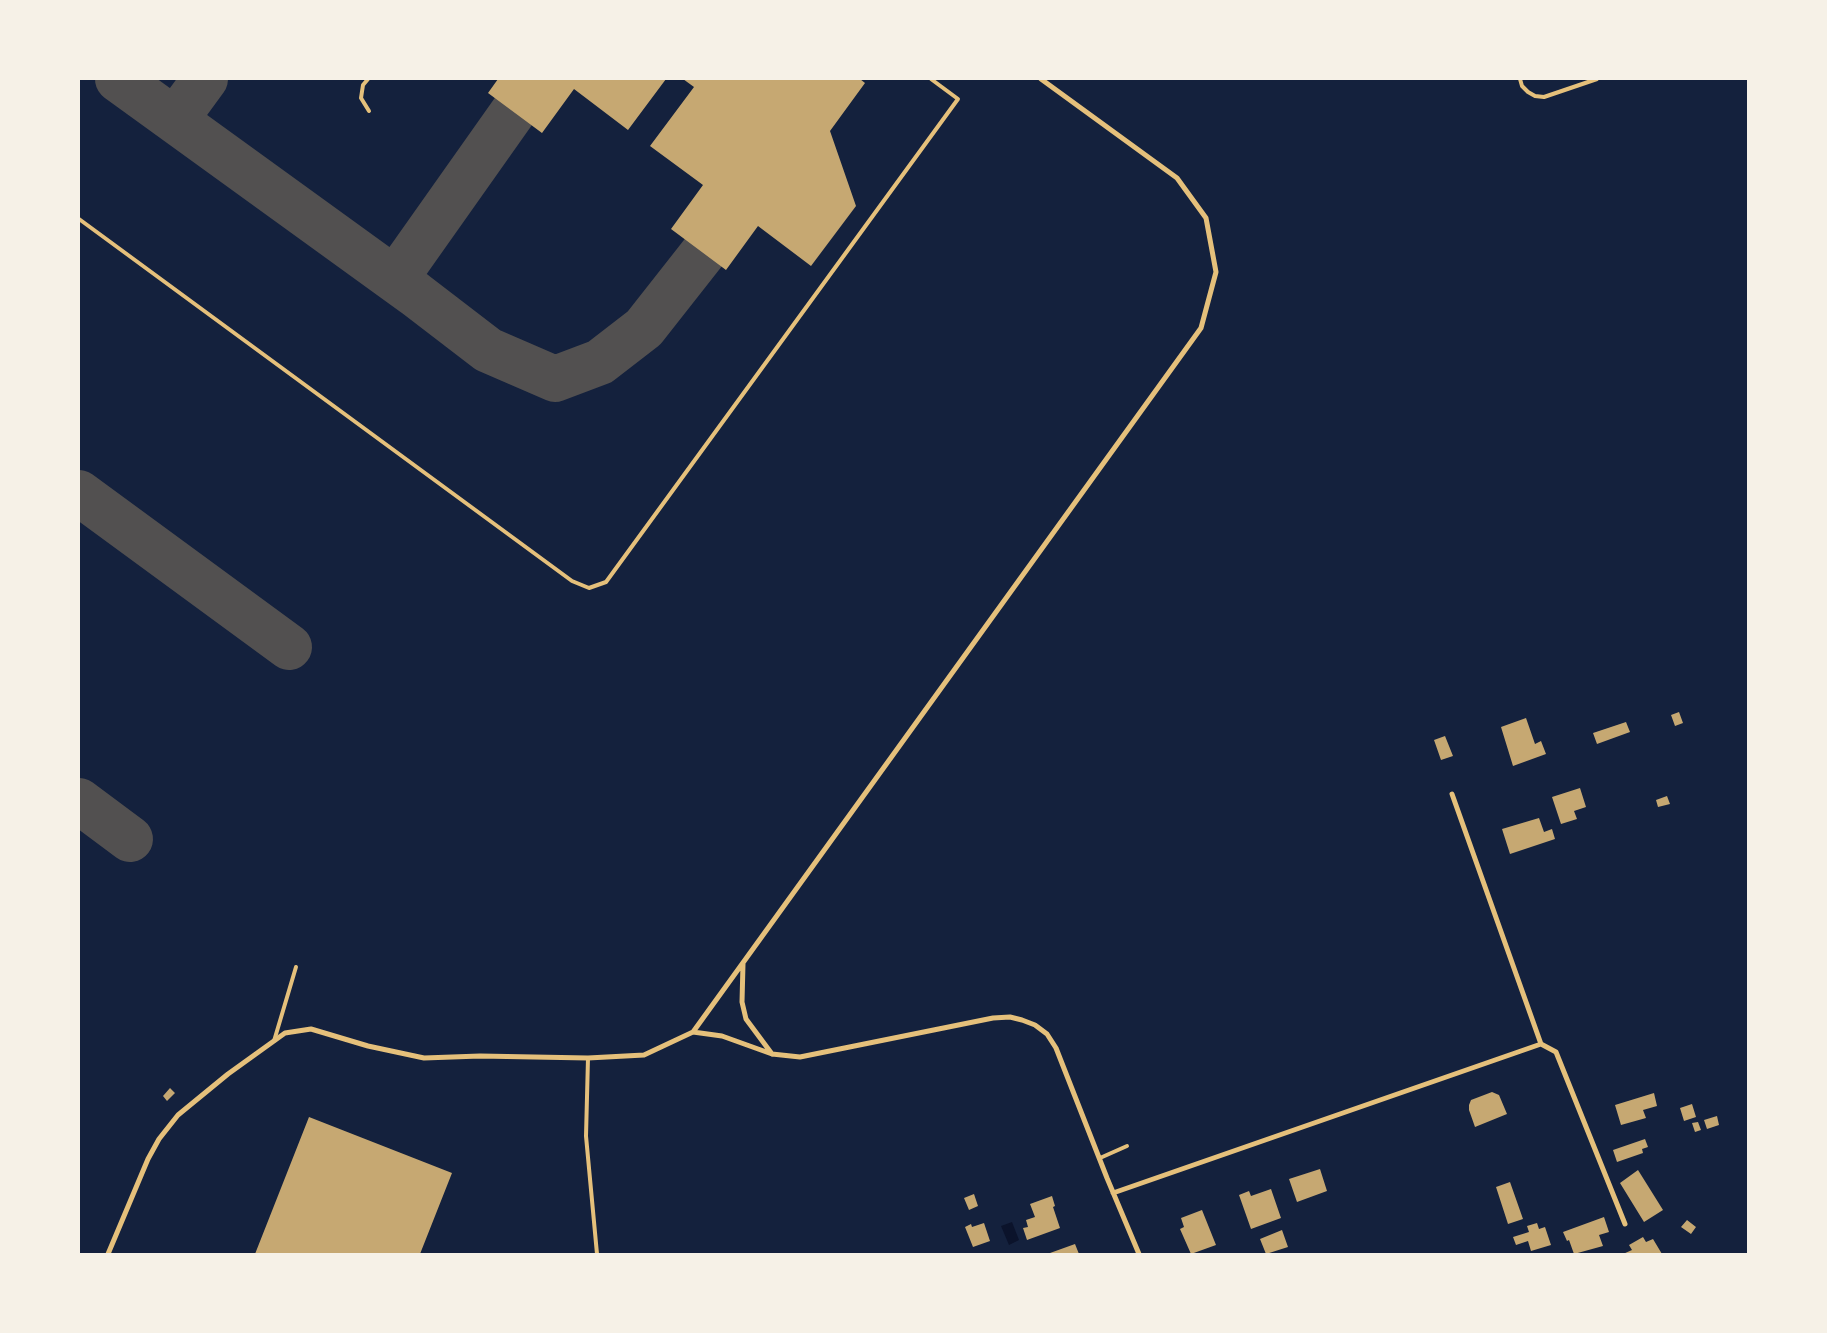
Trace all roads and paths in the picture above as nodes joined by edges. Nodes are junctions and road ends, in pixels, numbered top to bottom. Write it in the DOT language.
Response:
graph roads {
  1 [pos="368,79"];
  2 [pos="930,79"];
  3 [pos="1041,79"];
  4 [pos="1520,79"];
  5 [pos="1597,79"];
  6 [pos="369,111"];
  7 [pos="79,219"];
  8 [pos="1452,794"];
  9 [pos="743,963"];
  10 [pos="296,967"];
  11 [pos="693,1032"];
  12 [pos="274,1041"];
  13 [pos="1541,1044"];
  14 [pos="772,1054"];
  15 [pos="588,1058"];
  16 [pos="1127,1146"];
  17 [pos="1100,1158"];
  18 [pos="1113,1193"];
  19 [pos="1625,1224"];
  20 [pos="108,1254"];
  21 [pos="597,1254"];
  22 [pos="1139,1254"];
  1 -- 6 [label="lane"];
  2 -- 7 [label="lane"];
  3 -- 9 [label="street"];
  4 -- 5 [label="lane"];
  8 -- 13 [label="street"];
  9 -- 11 [label="street"];
  9 -- 14 [label="street"];
  10 -- 12 [label="lane"];
  11 -- 14 [label="street"];
  11 -- 15 [label="street"];
  12 -- 15 [label="street"];
  12 -- 20 [label="street"];
  13 -- 18 [label="street"];
  13 -- 19 [label="street"];
  14 -- 17 [label="street"];
  15 -- 21 [label="lane"];
  16 -- 17 [label="lane"];
  17 -- 18 [label="street"];
  18 -- 22 [label="street"];
}
